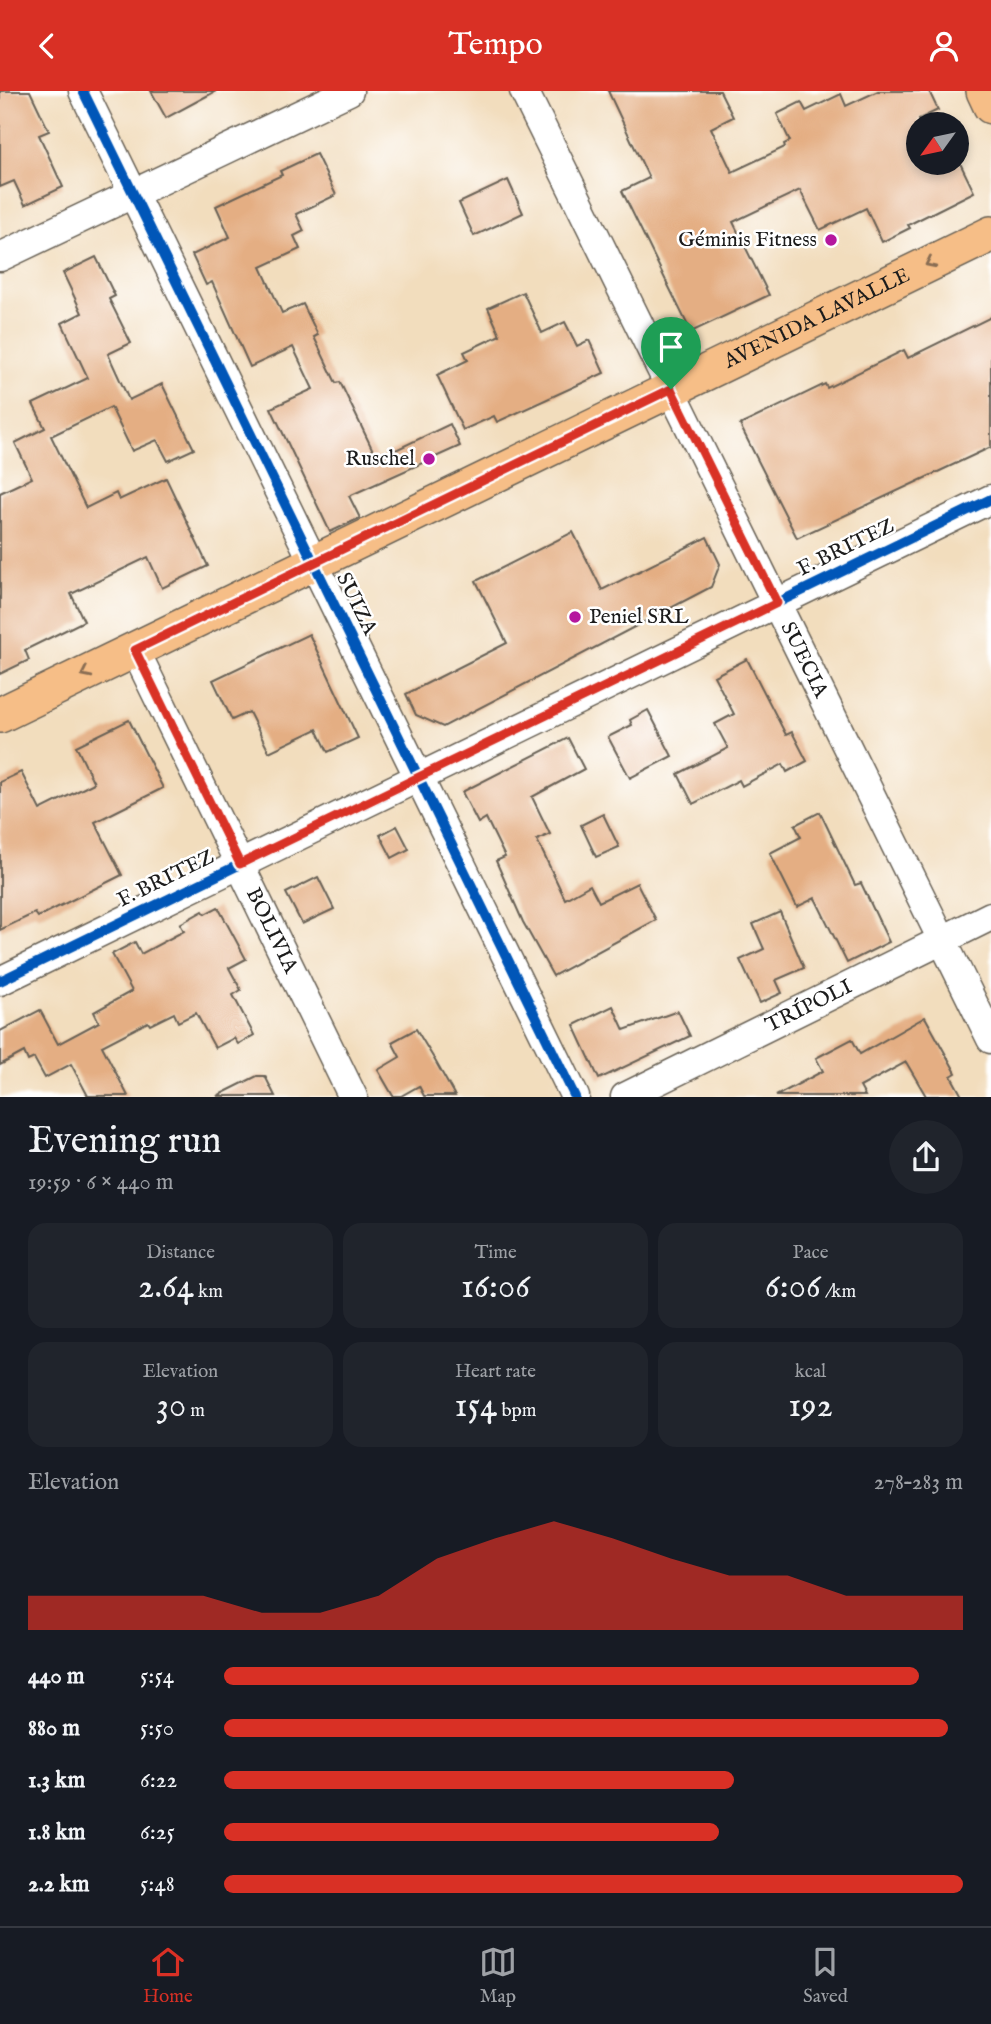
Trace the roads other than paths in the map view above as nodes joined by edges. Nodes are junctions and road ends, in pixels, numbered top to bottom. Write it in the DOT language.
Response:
graph roads {
  1 [pos="83,91"];
  2 [pos="349,91"];
  3 [pos="524,91"];
  4 [pos="984,91"];
  5 [pos="991,106"];
  6 [pos="132,193"];
  7 [pos="991,234"];
  8 [pos="0,257"];
  9 [pos="671,389"];
  10 [pos="991,499"];
  11 [pos="315,562"];
  12 [pos="777,603"];
  13 [pos="135,650"];
  14 [pos="0,715"];
  15 [pos="419,777"];
  16 [pos="240,864"];
  17 [pos="991,916"];
  18 [pos="943,940"];
  19 [pos="0,981"];
  20 [pos="991,1039"];
  21 [pos="353,1097"];
  22 [pos="575,1097"];
  23 [pos="625,1097"];
  1 -- 6 [label="street, SUIZA"];
  2 -- 6 [label="street"];
  3 -- 9 [label="street, SUECIA"];
  4 -- 5 [label="main road"];
  6 -- 8 [label="street"];
  6 -- 11 [label="street, SUIZA"];
  7 -- 9 [label="main road, AVENIDA LAVALLE, one-way"];
  9 -- 11 [label="main road, AVENIDA LAVALLE"];
  9 -- 12 [label="street, SUECIA"];
  10 -- 12 [label="street, F. BRITEZ"];
  11 -- 13 [label="main road, AVENIDA LAVALLE"];
  11 -- 15 [label="street, SUIZA"];
  12 -- 15 [label="street, F. BRITEZ"];
  12 -- 18 [label="street, SUECIA"];
  13 -- 14 [label="main road, AVENIDA LAVALLE, one-way"];
  13 -- 16 [label="street, BOLIVIA"];
  15 -- 16 [label="street, F. BRITEZ"];
  15 -- 22 [label="street, SUIZA"];
  16 -- 19 [label="street, F. BRITEZ"];
  16 -- 21 [label="street, BOLIVIA"];
  17 -- 18 [label="street, TRÍPOLI"];
  18 -- 20 [label="street, SUECIA"];
  18 -- 23 [label="street, TRÍPOLI"];
}
